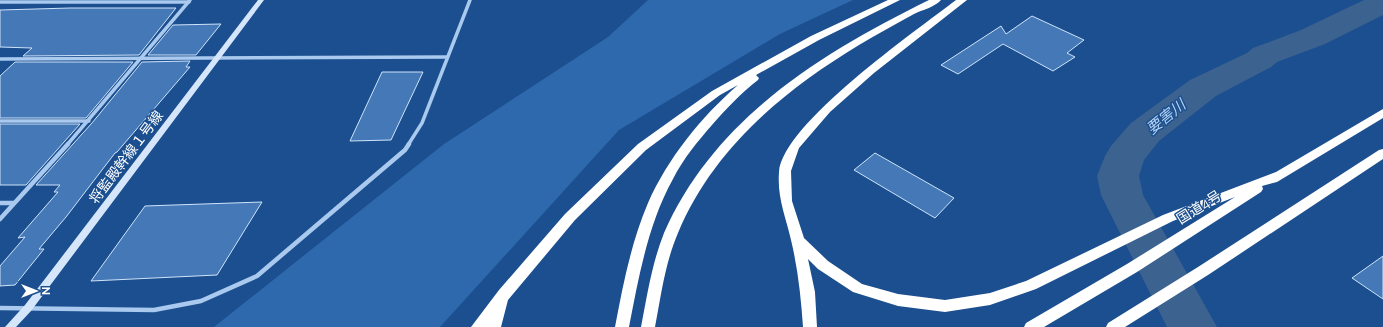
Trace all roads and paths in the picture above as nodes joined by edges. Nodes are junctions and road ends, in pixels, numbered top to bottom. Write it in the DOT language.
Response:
graph roads {
  1 [pos="261,0"];
  2 [pos="470,0"];
  3 [pos="895,0"];
  4 [pos="936,0"];
  5 [pos="962,0"];
  6 [pos="190,1"];
  7 [pos="0,2"];
  8 [pos="815,38"];
  9 [pos="447,57"];
  10 [pos="140,58"];
  11 [pos="216,58"];
  12 [pos="0,59"];
  13 [pos="1383,113"];
  14 [pos="89,120"];
  15 [pos="0,121"];
  16 [pos="1383,153"];
  17 [pos="1279,175"];
  18 [pos="0,203"];
  19 [pos="14,203"];
  20 [pos="0,219"];
  21 [pos="798,240"];
  22 [pos="504,294"];
  23 [pos="0,308"];
  24 [pos="28,308"];
  25 [pos="10,327"];
  26 [pos="478,327"];
  27 [pos="494,327"];
  28 [pos="622,327"];
  29 [pos="648,327"];
  30 [pos="810,327"];
  31 [pos="1031,327"];
  32 [pos="1113,327"];
  1 -- 11 [label="street, 将監殿幹線１号線"];
  2 -- 9 [label="street"];
  3 -- 8 [label="highway"];
  4 -- 29 [label="highway"];
  5 -- 21 [label="highway"];
  6 -- 7 [label="street"];
  6 -- 10 [label="street"];
  8 -- 22 [label="highway"];
  8 -- 28 [label="highway"];
  9 -- 11 [label="street"];
  9 -- 24 [label="street"];
  10 -- 11 [label="street"];
  10 -- 12 [label="street"];
  10 -- 14 [label="street"];
  11 -- 24 [label="street, 将監殿幹線１号線"];
  13 -- 17 [label="highway, 国道4号"];
  14 -- 15 [label="street"];
  14 -- 19 [label="street"];
  16 -- 32 [label="highway"];
  17 -- 21 [label="highway"];
  17 -- 31 [label="highway, 国道4号"];
  18 -- 19 [label="street"];
  19 -- 20 [label="street"];
  21 -- 30 [label="highway"];
  22 -- 26 [label="highway"];
  22 -- 27 [label="highway"];
  23 -- 24 [label="street"];
  24 -- 25 [label="street, 将監殿幹線１号線"];
}
